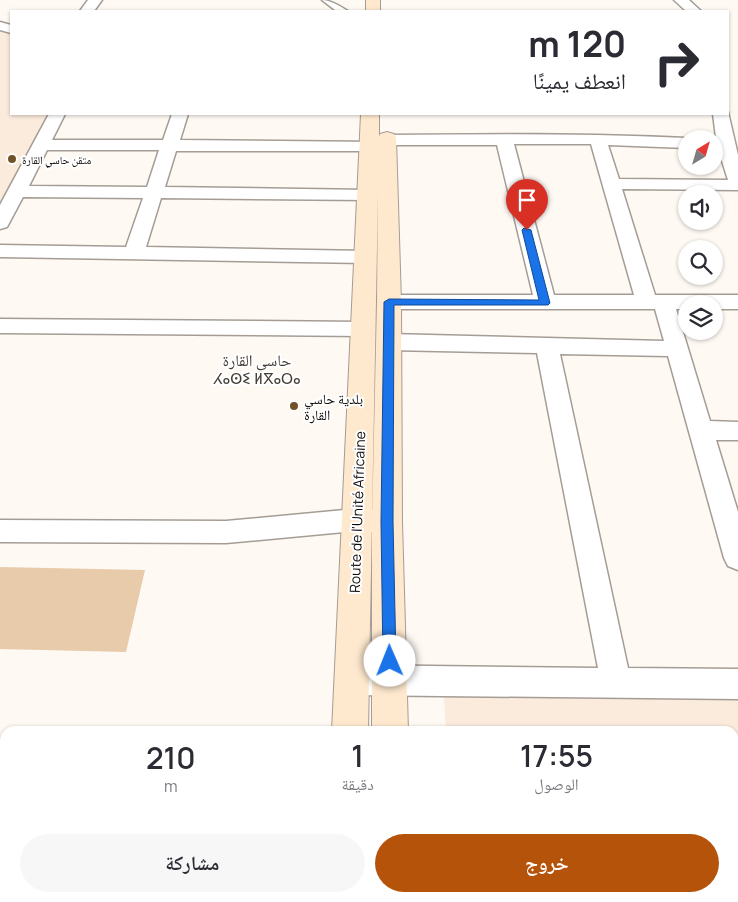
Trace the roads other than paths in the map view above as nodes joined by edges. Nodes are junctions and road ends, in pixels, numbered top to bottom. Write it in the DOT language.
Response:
graph roads {
  1 [pos="325,0"];
  2 [pos="681,0"];
  3 [pos="342,10"];
  4 [pos="693,10"];
  5 [pos="56,115"];
  6 [pos="180,115"];
  7 [pos="370,115"];
  8 [pos="388,115"];
  9 [pos="722,115"];
  10 [pos="721,130"];
  11 [pos="504,139"];
  12 [pos="598,140"];
  13 [pos="378,143"];
  14 [pos="678,143"];
  15 [pos="41,145"];
  16 [pos="170,145"];
  17 [pos="723,151"];
  18 [pos="611,184"];
  19 [pos="738,184"];
  20 [pos="17,191"];
  21 [pos="154,192"];
  22 [pos="368,195"];
  23 [pos="0,224"];
  24 [pos="0,251"];
  25 [pos="134,253"];
  26 [pos="366,257"];
  27 [pos="389,302"];
  28 [pos="738,302"];
  29 [pos="545,303"];
  30 [pos="655,303"];
  31 [pos="0,326"];
  32 [pos="364,329"];
  33 [pos="389,342"];
  34 [pos="547,346"];
  35 [pos="677,349"];
  36 [pos="700,430"];
  37 [pos="738,431"];
  38 [pos="356,520"];
  39 [pos="387,522"];
  40 [pos="0,530"];
  41 [pos="738,558"];
  42 [pos="352,680"];
  43 [pos="390,681"];
  44 [pos="616,683"];
  45 [pos="738,684"];
  46 [pos="350,726"];
  47 [pos="390,726"];
  1 -- 3 [label="lane"];
  2 -- 4 [label="street"];
  5 -- 15 [label="street"];
  6 -- 16 [label="street"];
  7 -- 13 [label="main road, Route de l'Unité Africaine"];
  8 -- 13 [label="main road, Route de l'Unité Africaine"];
  9 -- 10 [label="street"];
  11 -- 12 [label="street"];
  11 -- 13 [label="street"];
  11 -- 29 [label="street"];
  12 -- 14 [label="street"];
  12 -- 18 [label="street"];
  13 -- 16 [label="street"];
  13 -- 22 [label="main road, Route de l'Unité Africaine"];
  13 -- 27 [label="main road, Route de l'Unité Africaine"];
  15 -- 16 [label="street"];
  15 -- 20 [label="street"];
  16 -- 21 [label="street"];
  17 -- 19 [label="street"];
  18 -- 19 [label="street"];
  18 -- 30 [label="street"];
  20 -- 21 [label="street"];
  20 -- 23 [label="street"];
  21 -- 22 [label="street"];
  21 -- 25 [label="street"];
  22 -- 26 [label="main road, Route de l'Unité Africaine"];
  24 -- 25 [label="street"];
  25 -- 26 [label="street"];
  26 -- 32 [label="main road, Route de l'Unité Africaine"];
  27 -- 29 [label="street"];
  27 -- 33 [label="main road, Route de l'Unité Africaine"];
  28 -- 30 [label="street"];
  29 -- 30 [label="street"];
  30 -- 35 [label="street"];
  31 -- 32 [label="street"];
  32 -- 38 [label="main road, Route de l'Unité Africaine"];
  33 -- 34 [label="street"];
  33 -- 39 [label="main road, Route de l'Unité Africaine"];
  34 -- 35 [label="street"];
  34 -- 44 [label="street"];
  35 -- 36 [label="street"];
  36 -- 37 [label="street"];
  36 -- 41 [label="street"];
  38 -- 39 [label="street"];
  38 -- 40 [label="street"];
  38 -- 42 [label="main road, Route de l'Unité Africaine"];
  39 -- 43 [label="main road, Route de l'Unité Africaine"];
  42 -- 43 [label="street"];
  42 -- 46 [label="main road, Route de l'Unité Africaine"];
  43 -- 44 [label="street"];
  43 -- 47 [label="main road, Route de l'Unité Africaine"];
  44 -- 45 [label="street"];
}
